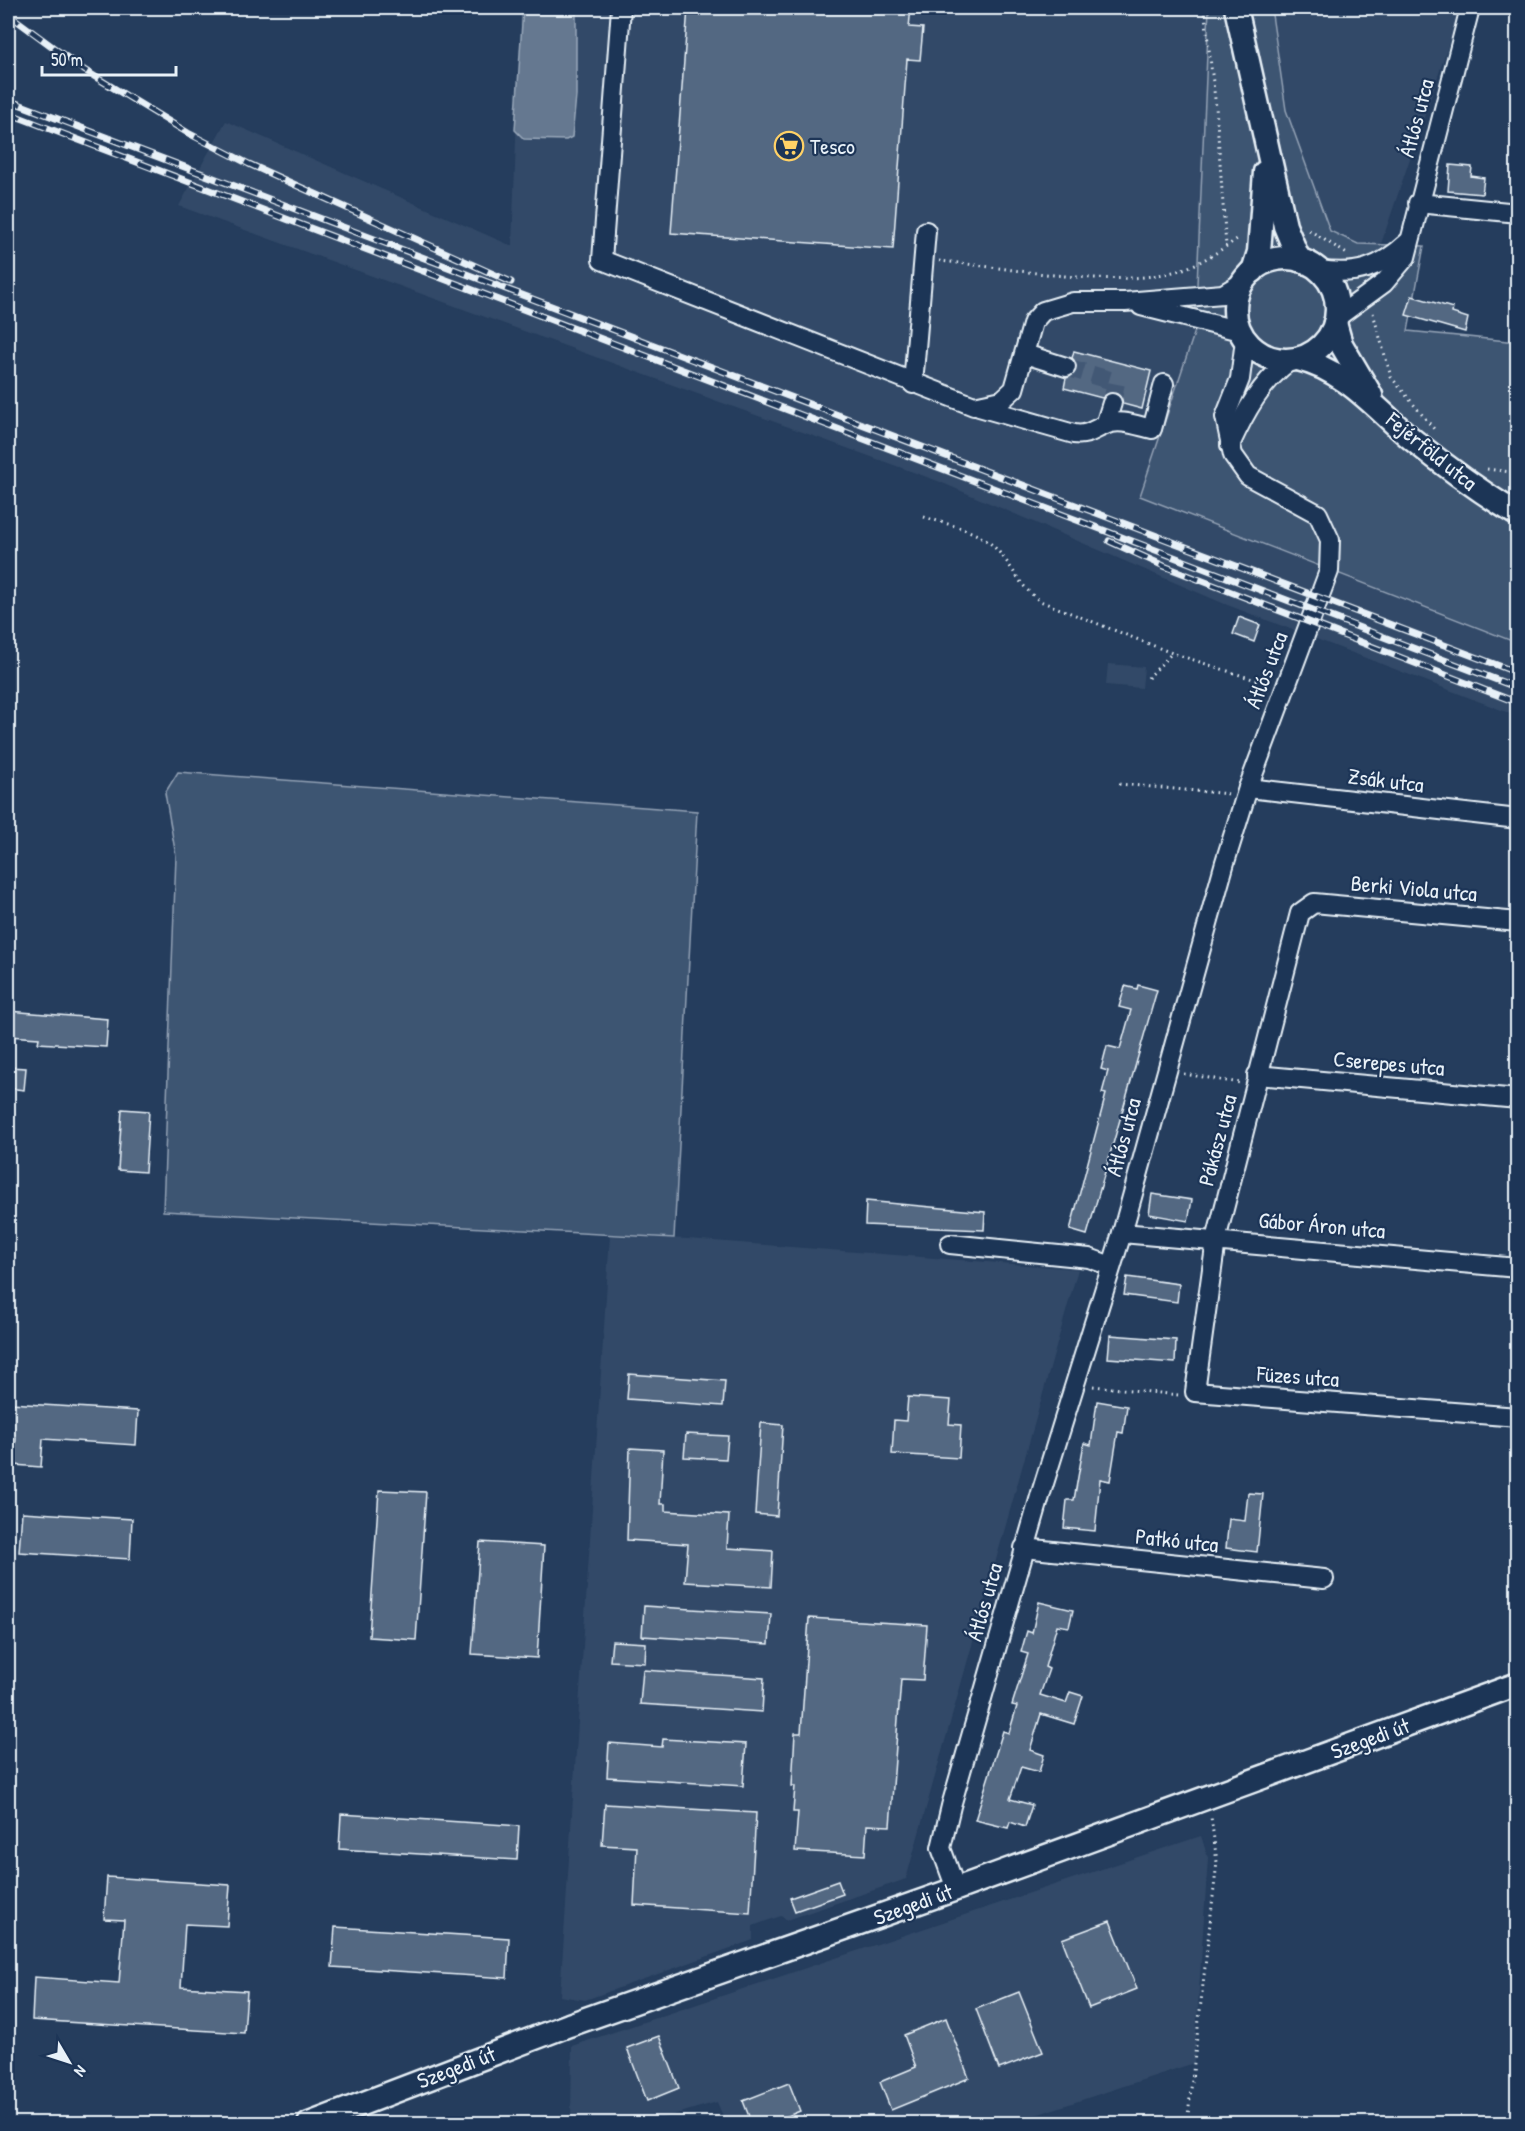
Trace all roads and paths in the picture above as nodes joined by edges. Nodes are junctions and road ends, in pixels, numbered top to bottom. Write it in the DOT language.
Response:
graph roads {
  1 [pos="621,8"];
  2 [pos="1204,8"];
  3 [pos="1236,8"];
  4 [pos="1470,8"];
  5 [pos="1266,147"];
  6 [pos="1418,203"];
  7 [pos="1518,213"];
  8 [pos="1285,226"];
  9 [pos="1261,229"];
  10 [pos="926,231"];
  11 [pos="1409,240"];
  12 [pos="1226,246"];
  13 [pos="925,260"];
  14 [pos="1299,260"];
  15 [pos="1319,270"];
  16 [pos="1360,270"];
  17 [pos="1248,276"];
  18 [pos="1368,293"];
  19 [pos="1125,302"];
  20 [pos="1336,320"];
  21 [pos="1243,336"];
  22 [pos="1024,354"];
  23 [pos="1295,360"];
  24 [pos="1066,367"];
  25 [pos="913,384"];
  26 [pos="1164,384"];
  27 [pos="1112,403"];
  28 [pos="974,406"];
  29 [pos="1378,406"];
  30 [pos="1105,425"];
  31 [pos="1436,432"];
  32 [pos="1230,445"];
  33 [pos="1482,469"];
  34 [pos="1518,473"];
  35 [pos="1518,515"];
  36 [pos="924,517"];
  37 [pos="1172,653"];
  38 [pos="1148,678"];
  39 [pos="1284,689"];
  40 [pos="1119,784"];
  41 [pos="1248,791"];
  42 [pos="1518,819"];
  43 [pos="1307,906"];
  44 [pos="1518,922"];
  45 [pos="1166,1071"];
  46 [pos="1257,1080"];
  47 [pos="1518,1099"];
  48 [pos="1122,1233"];
  49 [pos="1216,1240"];
  50 [pos="950,1244"];
  51 [pos="1111,1266"];
  52 [pos="1518,1268"];
  53 [pos="1076,1384"];
  54 [pos="1195,1392"];
  55 [pos="1518,1417"];
  56 [pos="1024,1548"];
  57 [pos="1324,1579"];
  58 [pos="1518,1684"];
  59 [pos="1208,1797"];
  60 [pos="956,1889"];
  61 [pos="309,2124"];
  62 [pos="1186,2124"];
  1 -- 25 [label="street"];
  2 -- 12 [label="path"];
  3 -- 5 [label="main road"];
  4 -- 6 [label="street, Átlós utca"];
  5 -- 8 [label="main road"];
  5 -- 9 [label="main road"];
  6 -- 7 [label="street"];
  6 -- 11 [label="street, Átlós utca"];
  8 -- 14 [label="main road"];
  8 -- 16 [label="path"];
  9 -- 12 [label="path"];
  9 -- 17 [label="main road"];
  10 -- 13 [label="street"];
  11 -- 16 [label="street"];
  11 -- 18 [label="street, Átlós utca"];
  12 -- 13 [label="path"];
  13 -- 25 [label="street"];
  14 -- 15 [label="main road"];
  14 -- 17 [label="main road"];
  15 -- 16 [label="street"];
  15 -- 20 [label="main road"];
  17 -- 19 [label="street"];
  17 -- 21 [label="main road"];
  18 -- 20 [label="street, Átlós utca"];
  18 -- 31 [label="path"];
  19 -- 21 [label="street"];
  19 -- 22 [label="street"];
  20 -- 23 [label="main road"];
  20 -- 29 [label="main road"];
  21 -- 23 [label="main road"];
  21 -- 32 [label="street, Átlós utca"];
  22 -- 24 [label="street"];
  22 -- 28 [label="street"];
  23 -- 29 [label="main road"];
  23 -- 32 [label="street"];
  25 -- 28 [label="street"];
  26 -- 30 [label="street"];
  27 -- 30 [label="street"];
  28 -- 30 [label="street"];
  29 -- 35 [label="main road, Fejérföld utca"];
  32 -- 39 [label="street, Átlós utca"];
  33 -- 34 [label="path"];
  36 -- 37 [label="path"];
  37 -- 38 [label="path"];
  37 -- 39 [label="path"];
  39 -- 41 [label="street, Átlós utca"];
  40 -- 41 [label="path"];
  41 -- 42 [label="street, Zsák utca"];
  41 -- 45 [label="street, Átlós utca"];
  43 -- 44 [label="street, Berki Viola utca"];
  43 -- 46 [label="street, Pákász utca"];
  45 -- 46 [label="path"];
  45 -- 48 [label="street, Átlós utca"];
  46 -- 47 [label="street, Cserepes utca"];
  46 -- 49 [label="street, Pákász utca"];
  48 -- 49 [label="street, Gábor Áron utca"];
  48 -- 51 [label="street, Átlós utca"];
  49 -- 52 [label="street, Gábor Áron utca"];
  49 -- 54 [label="street, Pákász utca"];
  50 -- 51 [label="street"];
  51 -- 53 [label="street, Átlós utca"];
  53 -- 54 [label="path"];
  53 -- 56 [label="street, Átlós utca"];
  54 -- 55 [label="street, Füzes utca"];
  56 -- 57 [label="street, Patkó utca"];
  56 -- 60 [label="street, Átlós utca"];
  58 -- 59 [label="main road, Szegedi út"];
  59 -- 60 [label="main road, Szegedi út"];
  59 -- 62 [label="path"];
  60 -- 61 [label="main road, Szegedi út"];
}
